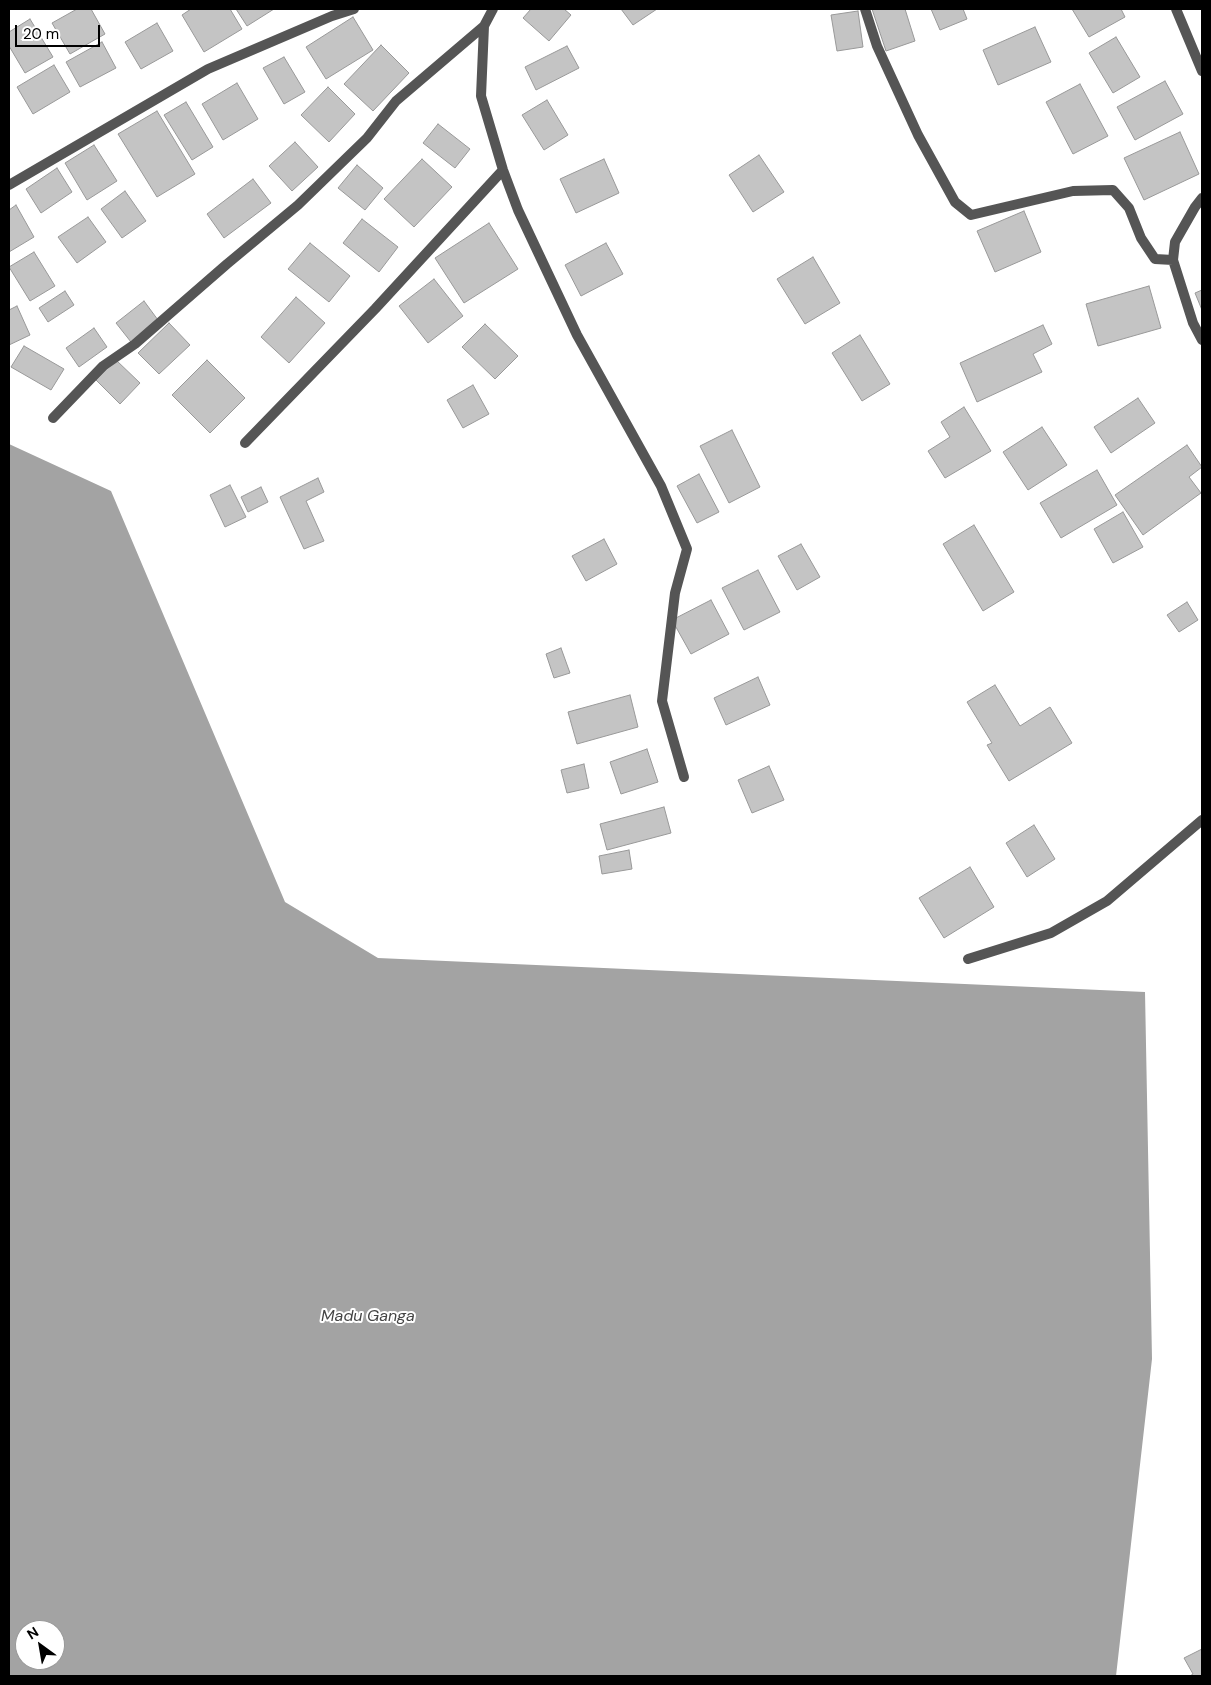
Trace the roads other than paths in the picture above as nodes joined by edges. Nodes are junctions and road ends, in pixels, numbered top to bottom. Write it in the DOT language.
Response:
graph roads {
  1 [pos="354,9"];
  2 [pos="493,9"];
  3 [pos="865,9"];
  4 [pos="1176,9"];
  5 [pos="484,26"];
  6 [pos="1202,71"];
  7 [pos="503,170"];
  8 [pos="9,185"];
  9 [pos="1202,198"];
  10 [pos="1173,260"];
  11 [pos="1202,340"];
  12 [pos="53,418"];
  13 [pos="245,443"];
  14 [pos="684,777"];
  15 [pos="1202,820"];
  16 [pos="968,959"];
  1 -- 8 [label="street"];
  2 -- 5 [label="street"];
  3 -- 10 [label="street"];
  4 -- 6 [label="street"];
  5 -- 7 [label="street"];
  5 -- 12 [label="street"];
  7 -- 13 [label="street"];
  7 -- 14 [label="street"];
  9 -- 10 [label="street"];
  10 -- 11 [label="street"];
  15 -- 16 [label="street"];
}
